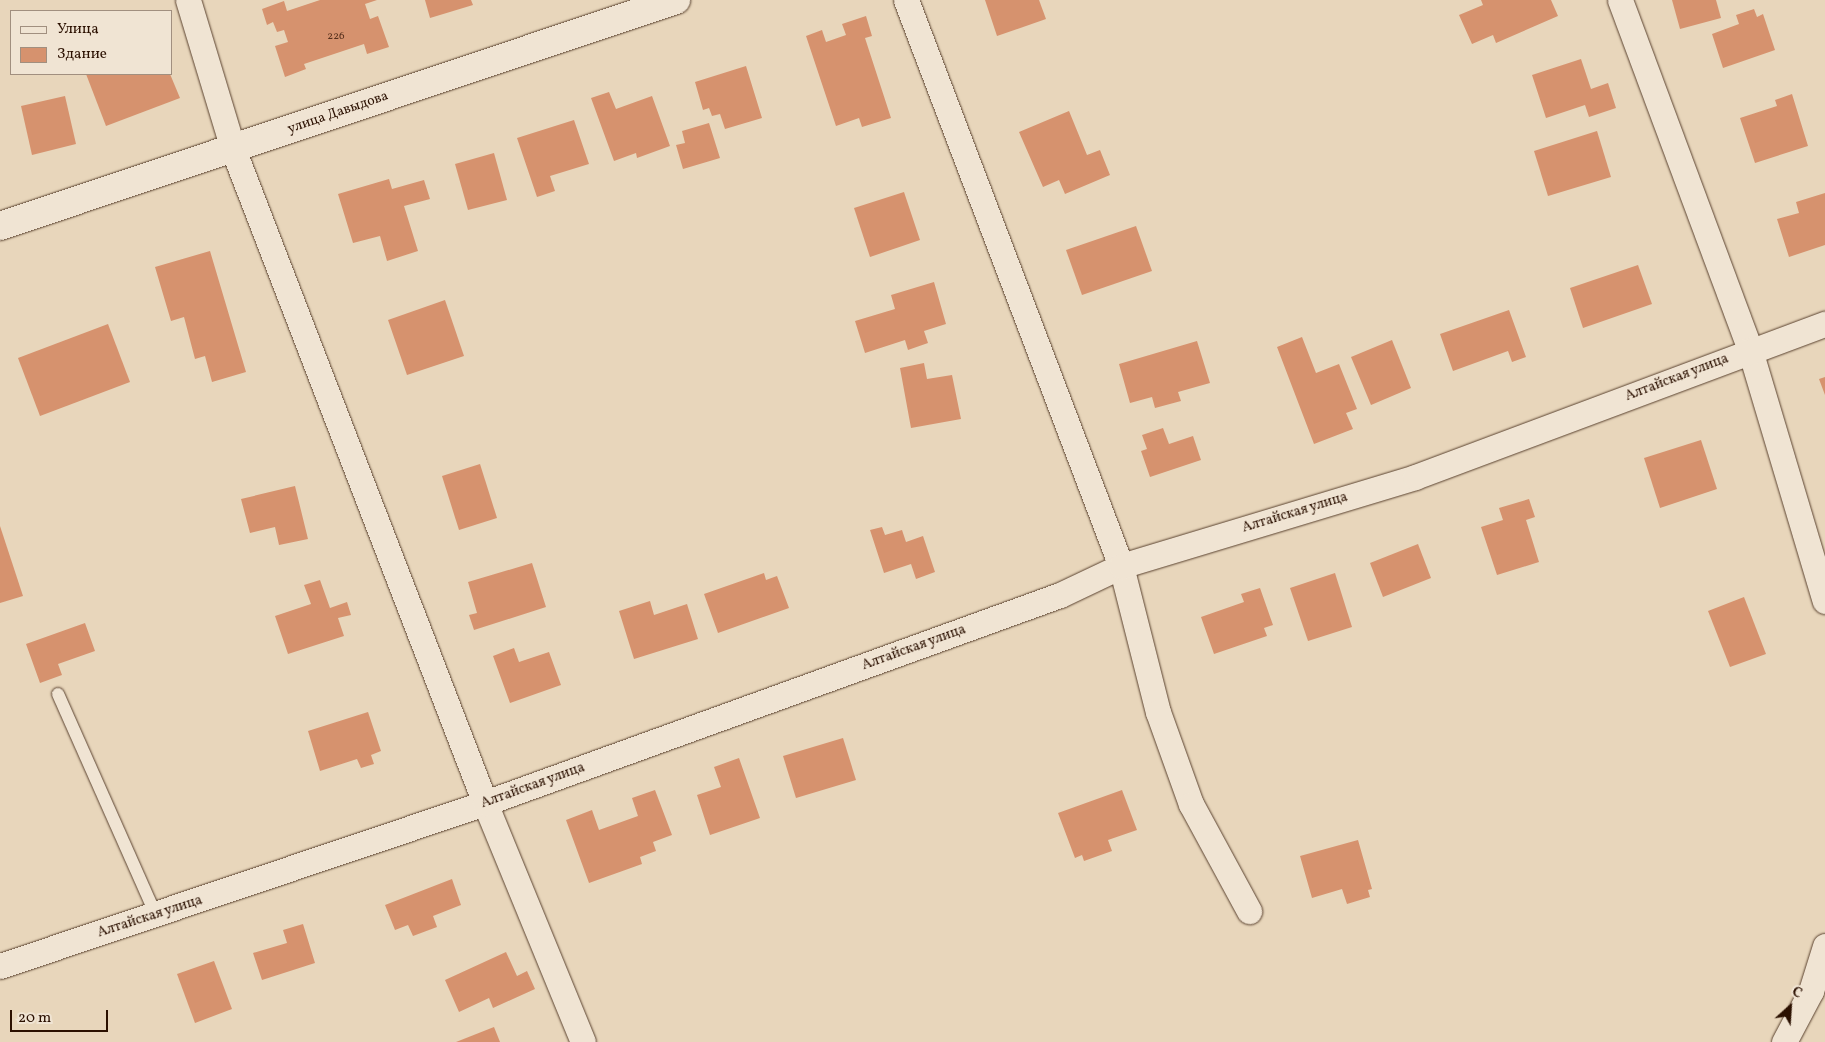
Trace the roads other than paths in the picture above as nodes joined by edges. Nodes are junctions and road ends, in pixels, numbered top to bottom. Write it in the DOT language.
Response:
graph roads {
  1 [pos="188,0"];
  2 [pos="676,0"];
  3 [pos="906,0"];
  4 [pos="1620,0"];
  5 [pos="233,149"];
  6 [pos="0,226"];
  7 [pos="1825,324"];
  8 [pos="1750,350"];
  9 [pos="1121,566"];
  10 [pos="1825,601"];
  11 [pos="58,694"];
  12 [pos="485,803"];
  13 [pos="1249,911"];
  14 [pos="156,915"];
  15 [pos="1825,946"];
  16 [pos="0,966"];
  17 [pos="583,1042"];
  18 [pos="1784,1042"];
  1 -- 5 [label="street"];
  2 -- 5 [label="main road, улица Давыдова"];
  3 -- 9 [label="street"];
  4 -- 8 [label="street"];
  5 -- 6 [label="main road, улица Давыдова"];
  5 -- 12 [label="street"];
  7 -- 8 [label="street, Алтайская улица"];
  8 -- 9 [label="street, Алтайская улица"];
  8 -- 10 [label="street"];
  9 -- 12 [label="street, Алтайская улица"];
  9 -- 13 [label="street"];
  11 -- 14 [label="lane"];
  12 -- 14 [label="street, Алтайская улица"];
  12 -- 17 [label="street"];
  14 -- 16 [label="street, Алтайская улица"];
  15 -- 18 [label="street"];
}
